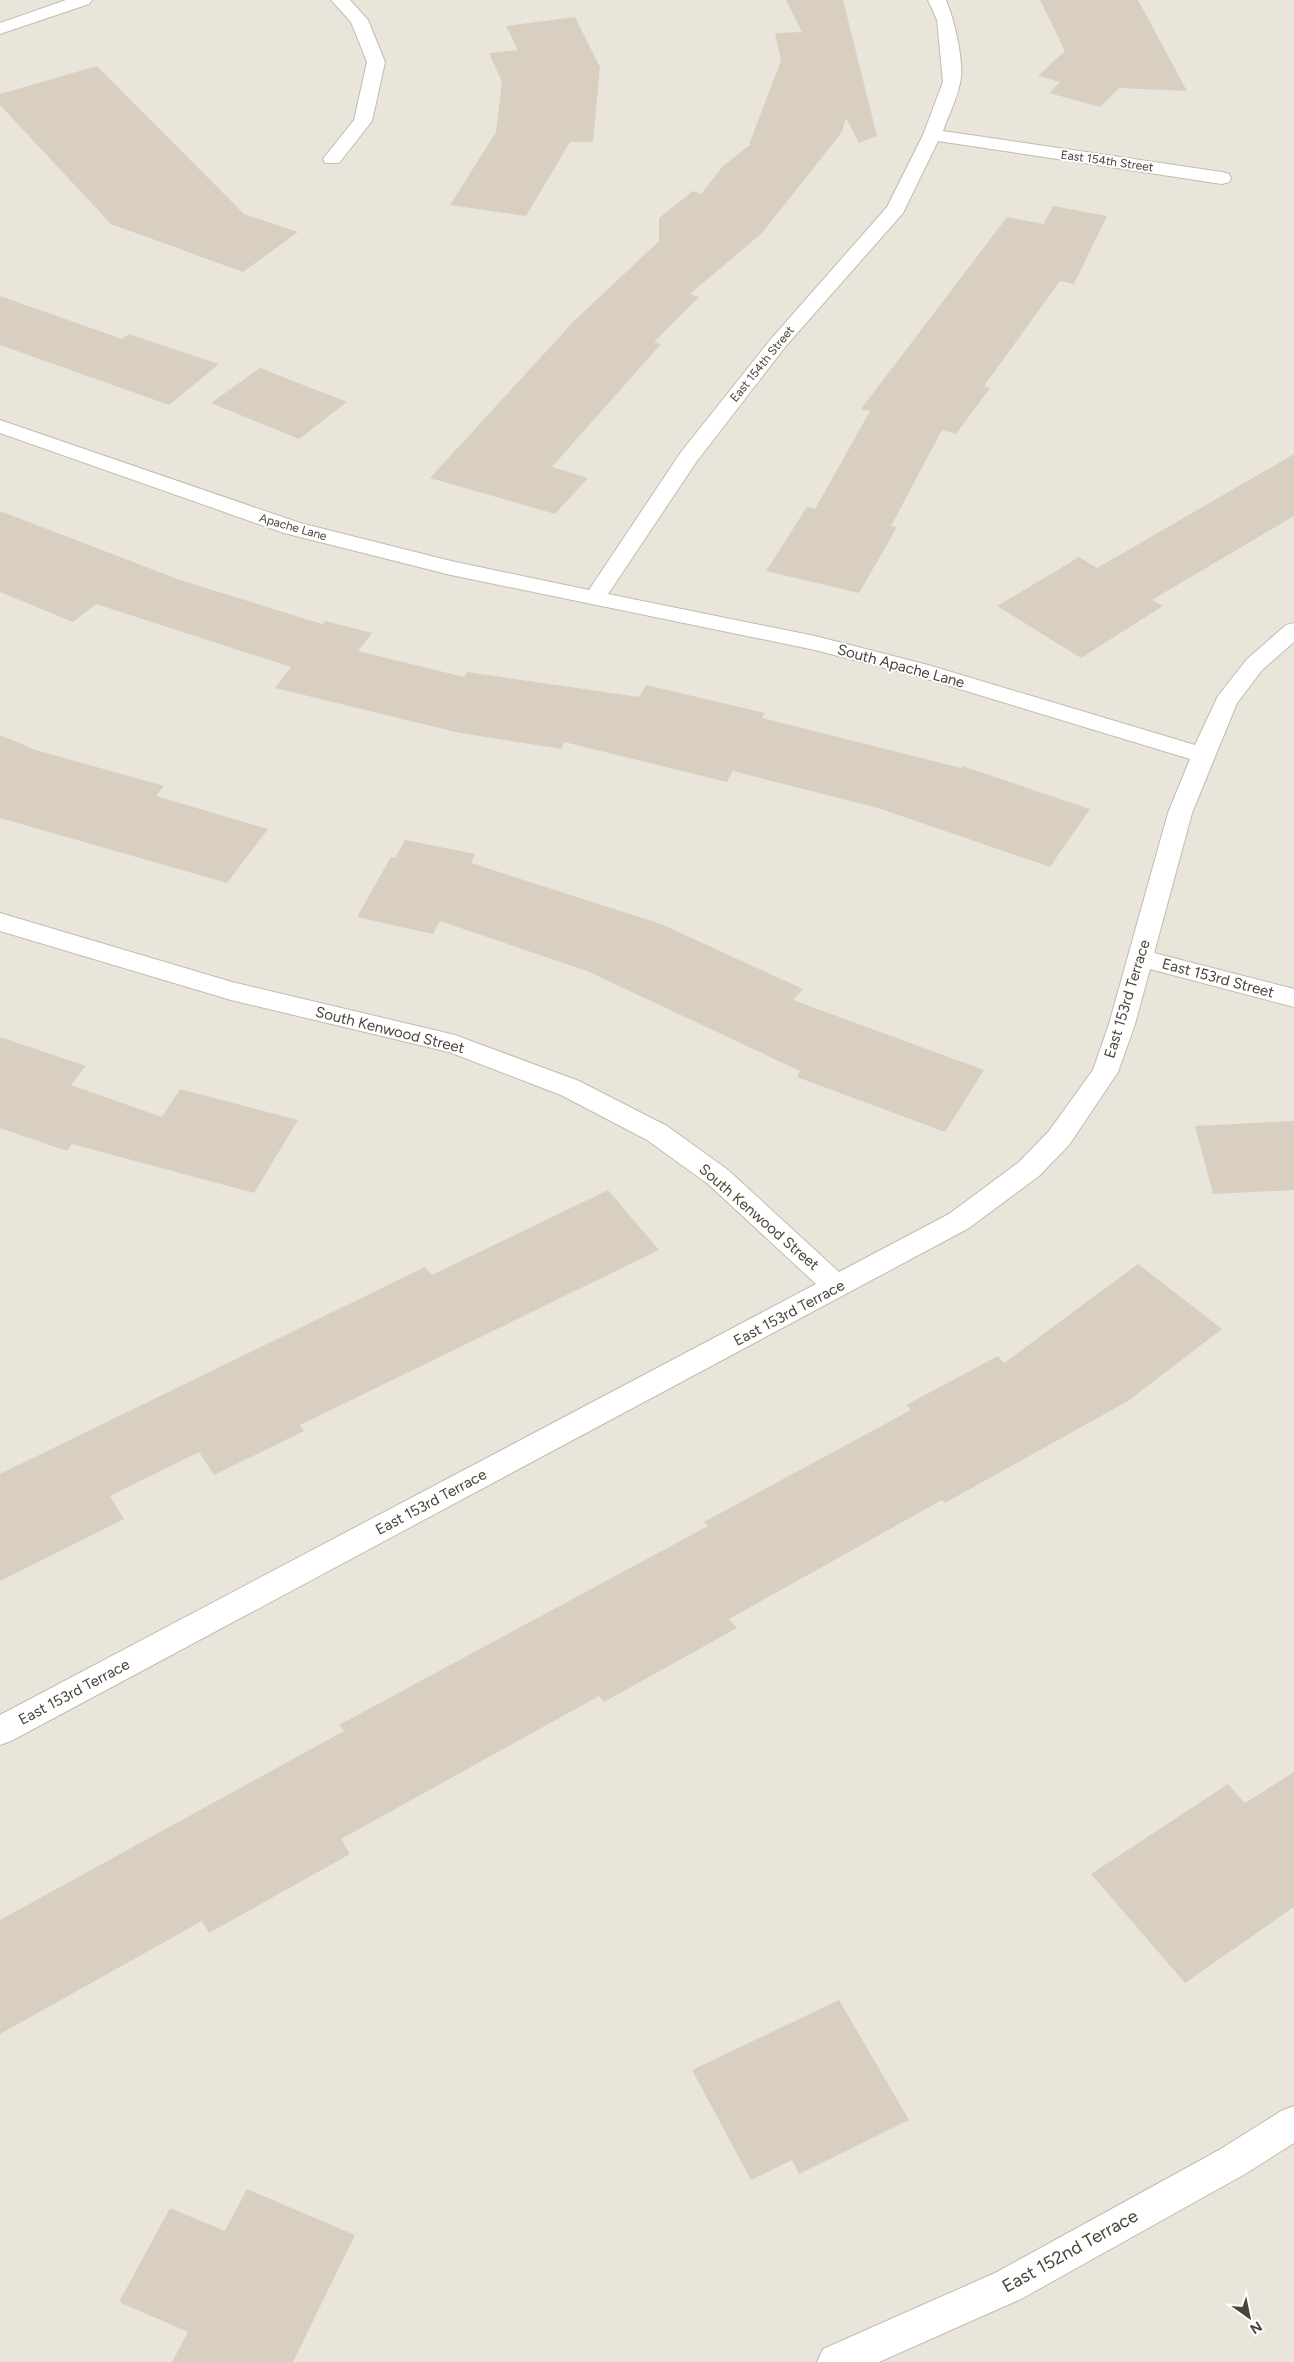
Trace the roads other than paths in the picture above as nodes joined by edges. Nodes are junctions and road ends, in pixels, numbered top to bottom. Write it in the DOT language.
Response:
graph roads {
  1 [pos="83,0"];
  2 [pos="340,0"];
  3 [pos="937,0"];
  4 [pos="0,29"];
  5 [pos="932,135"];
  6 [pos="332,159"];
  7 [pos="1222,178"];
  8 [pos="0,426"];
  9 [pos="595,597"];
  10 [pos="1294,630"];
  11 [pos="1203,754"];
  12 [pos="0,922"];
  13 [pos="1141,958"];
  14 [pos="1294,998"];
  15 [pos="837,1287"];
  16 [pos="0,1731"];
  17 [pos="1294,2122"];
  18 [pos="836,2362"];
  1 -- 4 [label="street"];
  2 -- 6 [label="street"];
  3 -- 5 [label="street, East 154th Street"];
  5 -- 7 [label="street, East 154th Street"];
  5 -- 9 [label="street, East 154th Street"];
  8 -- 9 [label="street, Apache Lane"];
  9 -- 11 [label="street, South Apache Lane"];
  10 -- 11 [label="street, East 153rd Terrace"];
  11 -- 13 [label="street, East 153rd Terrace"];
  12 -- 15 [label="street, South Kenwood Street"];
  13 -- 14 [label="street, East 153rd Street"];
  13 -- 15 [label="street, East 153rd Terrace"];
  15 -- 16 [label="street, East 153rd Terrace"];
  17 -- 18 [label="street, East 152nd Terrace"];
}
